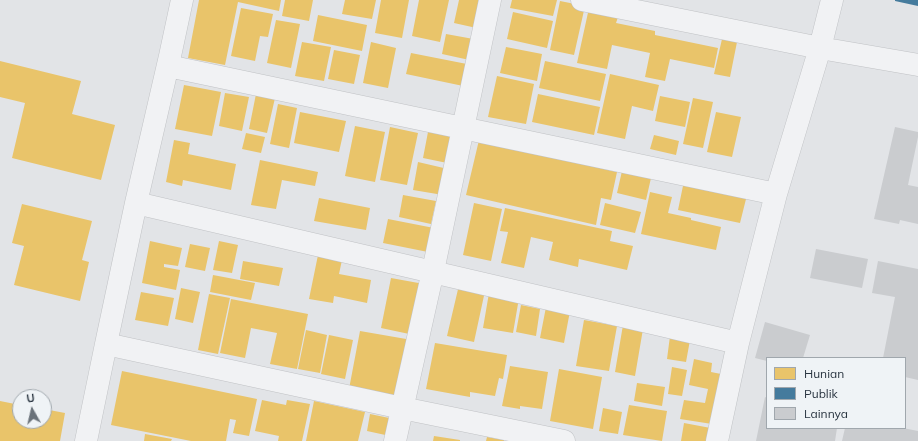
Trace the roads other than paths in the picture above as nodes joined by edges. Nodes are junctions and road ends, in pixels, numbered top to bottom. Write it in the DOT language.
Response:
graph roads {
  1 [pos="182,0"];
  2 [pos="490,0"];
  3 [pos="582,0"];
  4 [pos="832,0"];
  5 [pos="820,48"];
  6 [pos="918,65"];
  7 [pos="168,66"];
  8 [pos="463,128"];
  9 [pos="776,194"];
  10 [pos="136,203"];
  11 [pos="432,271"];
  12 [pos="738,343"];
  13 [pos="106,344"];
  14 [pos="402,408"];
  15 [pos="86,441"];
  16 [pos="395,441"];
  17 [pos="564,441"];
  18 [pos="717,441"];
  1 -- 7 [label="street"];
  2 -- 8 [label="street"];
  3 -- 5 [label="street"];
  4 -- 5 [label="street"];
  5 -- 6 [label="street"];
  5 -- 9 [label="street"];
  7 -- 8 [label="street"];
  7 -- 10 [label="street"];
  8 -- 9 [label="street"];
  8 -- 11 [label="street"];
  9 -- 12 [label="street"];
  10 -- 11 [label="street"];
  10 -- 13 [label="street"];
  11 -- 12 [label="street"];
  11 -- 14 [label="street"];
  12 -- 18 [label="street"];
  13 -- 14 [label="street"];
  13 -- 15 [label="street"];
  14 -- 16 [label="street"];
  14 -- 17 [label="street"];
}
